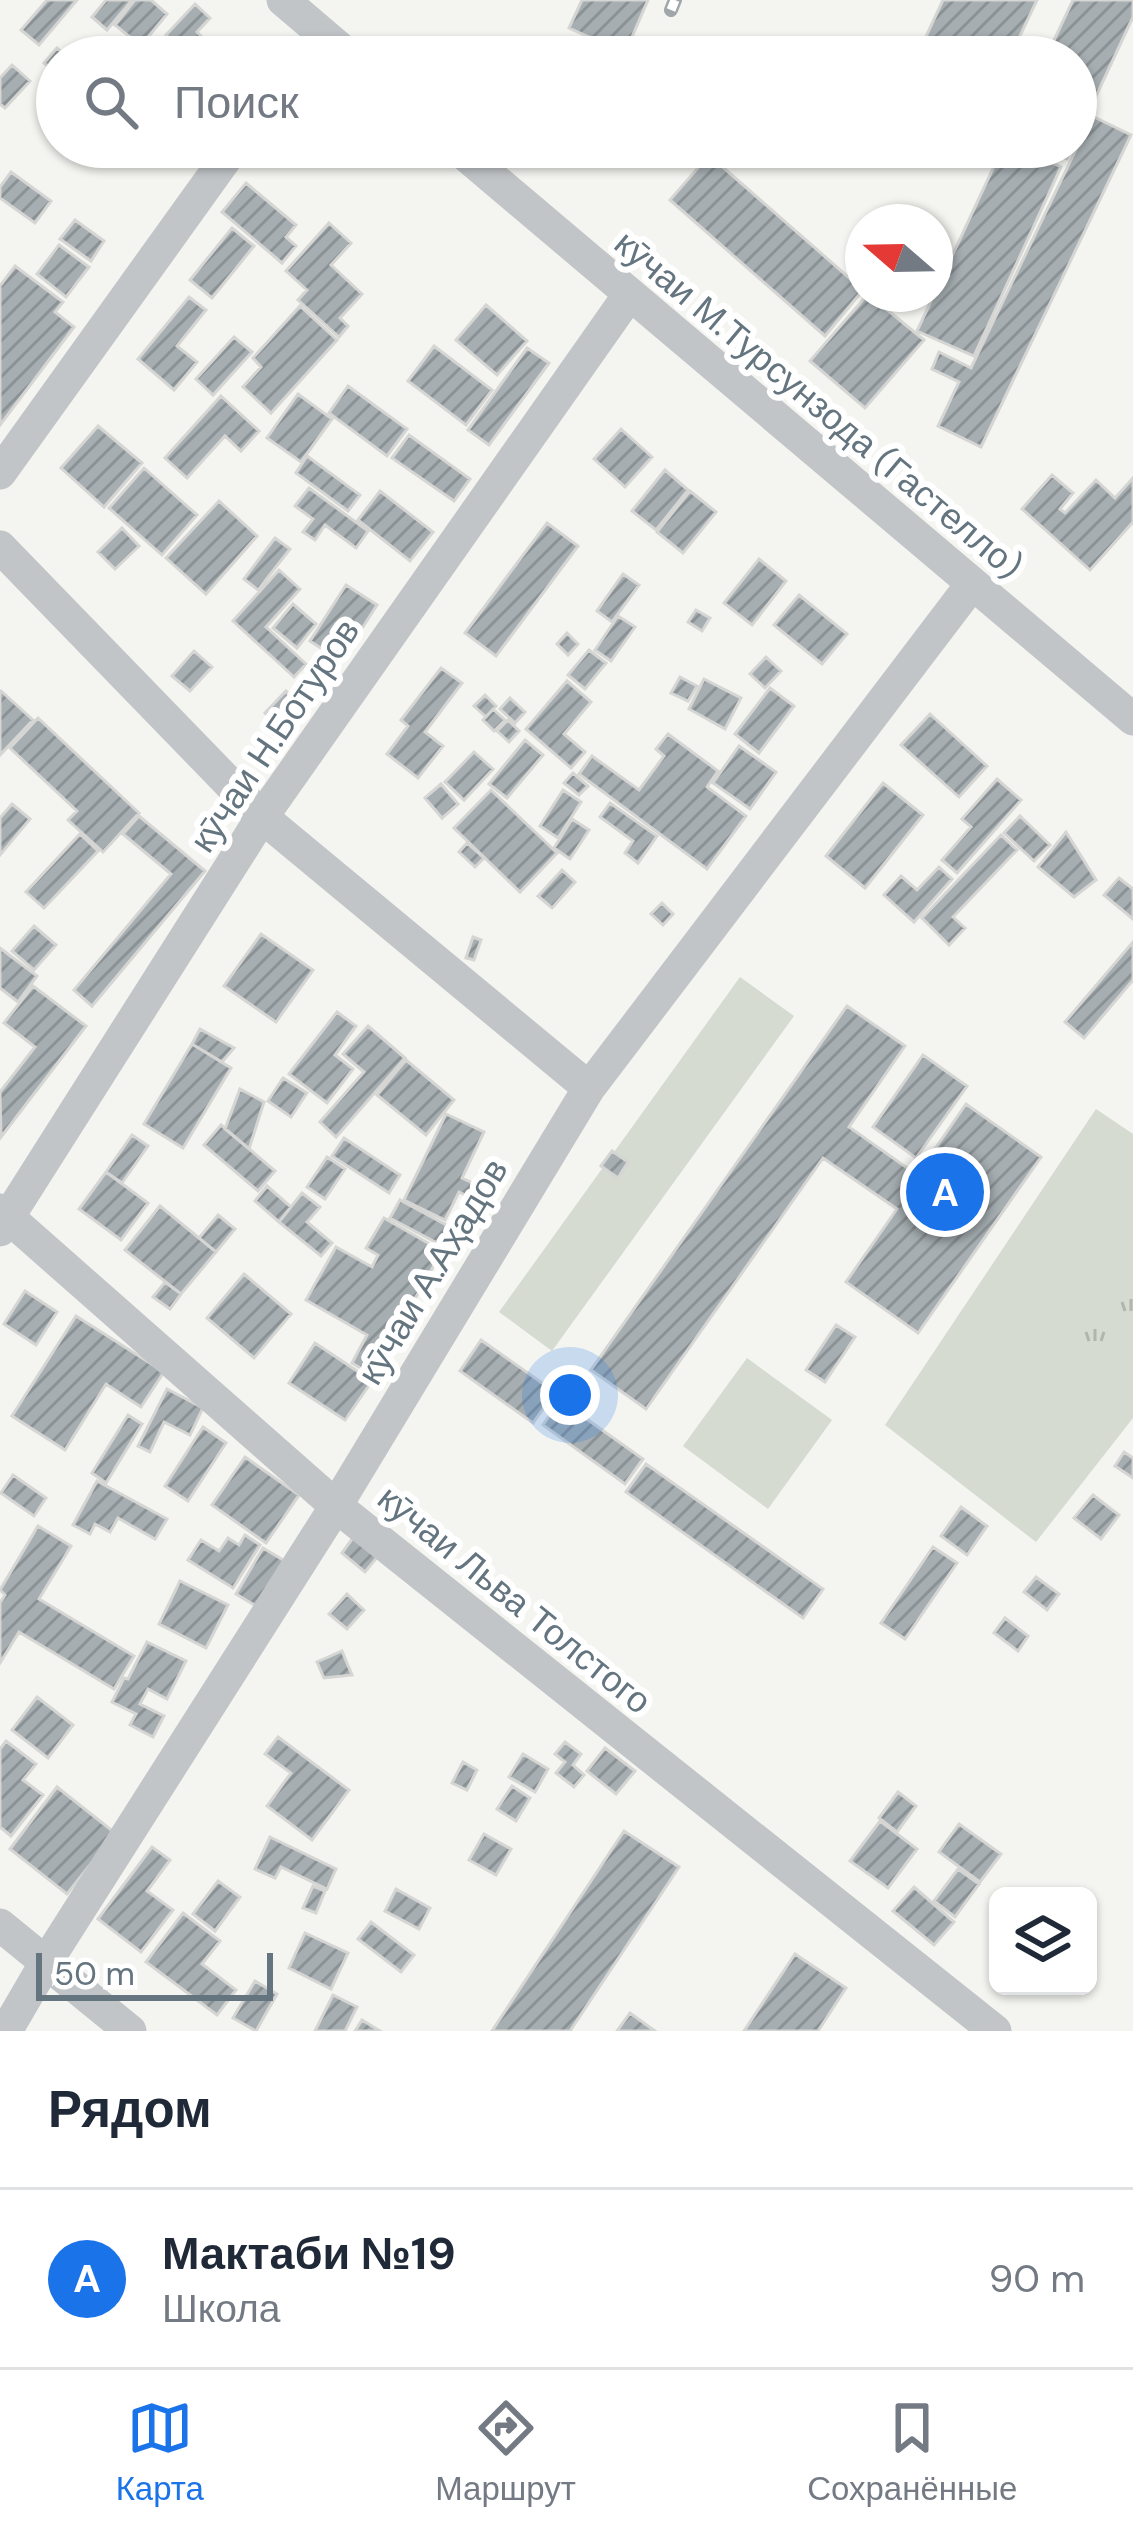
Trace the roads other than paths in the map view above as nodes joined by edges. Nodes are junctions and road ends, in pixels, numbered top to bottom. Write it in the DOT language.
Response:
graph roads {
  1 [pos="283,0"];
  2 [pos="304,36"];
  3 [pos="218,168"];
  4 [pos="481,168"];
  5 [pos="629,295"];
  6 [pos="0,473"];
  7 [pos="0,547"];
  8 [pos="972,584"];
  9 [pos="1133,719"];
  10 [pos="262,817"];
  11 [pos="589,1088"];
  12 [pos="3,1219"];
  13 [pos="336,1506"];
  14 [pos="0,1925"];
  15 [pos="45,1964"];
  16 [pos="6,2031"];
  17 [pos="130,2031"];
  18 [pos="995,2031"];
  1 -- 2 [label="street"];
  3 -- 6 [label="street"];
  4 -- 5 [label="street, кӯчаи М.Турсунзода (Гастелло)"];
  5 -- 8 [label="street, кӯчаи М.Турсунзода (Гастелло)"];
  5 -- 10 [label="street, кӯчаи Н.Ботуров"];
  7 -- 10 [label="street"];
  8 -- 9 [label="street, кӯчаи М.Турсунзода (Гастелло)"];
  8 -- 11 [label="street, кӯчаи А.Аҳадов"];
  10 -- 11 [label="street"];
  10 -- 12 [label="street, кӯчаи Н.Ботуров"];
  11 -- 13 [label="street, кӯчаи А.Аҳадов"];
  12 -- 13 [label="street, кӯчаи Льва Толстого"];
  13 -- 15 [label="street, кӯчаи А.Аҳадов"];
  13 -- 18 [label="street, кӯчаи Льва Толстого"];
  14 -- 15 [label="street"];
  15 -- 16 [label="street, кӯчаи А.Аҳадов"];
  15 -- 17 [label="street"];
}
